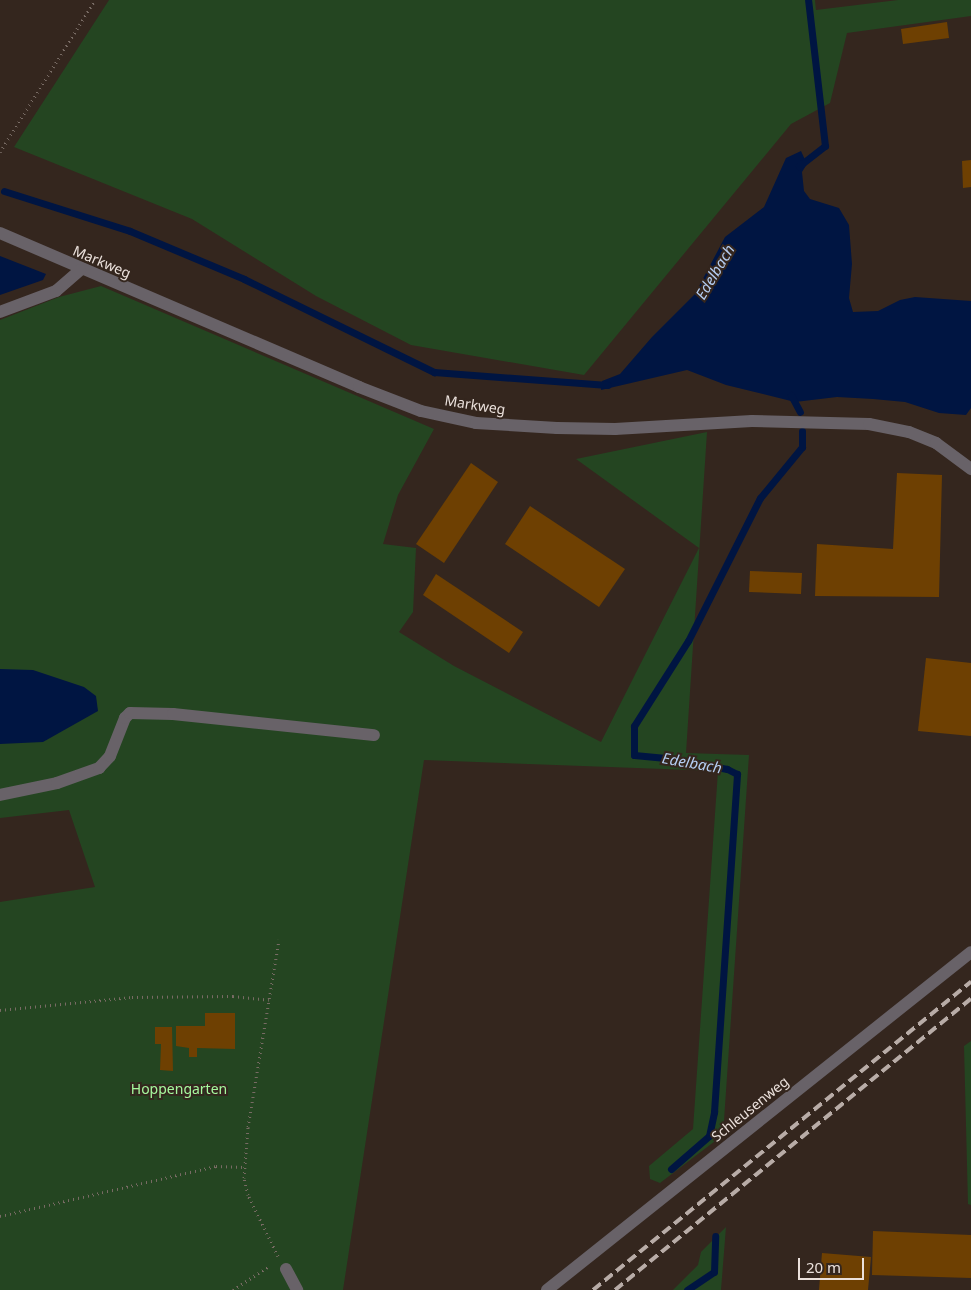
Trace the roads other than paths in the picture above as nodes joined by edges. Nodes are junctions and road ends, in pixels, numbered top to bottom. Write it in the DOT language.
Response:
graph roads {
  1 [pos="0,233"];
  2 [pos="80,270"];
  3 [pos="0,312"];
  4 [pos="971,468"];
  5 [pos="374,735"];
  6 [pos="0,795"];
  7 [pos="971,952"];
  8 [pos="286,1269"];
  9 [pos="297,1290"];
  10 [pos="547,1290"];
  1 -- 2 [label="street, Markweg"];
  2 -- 3 [label="street"];
  2 -- 4 [label="street, Markweg"];
  5 -- 6 [label="street"];
  7 -- 10 [label="street, Schleusenweg"];
  8 -- 9 [label="street"];
}
